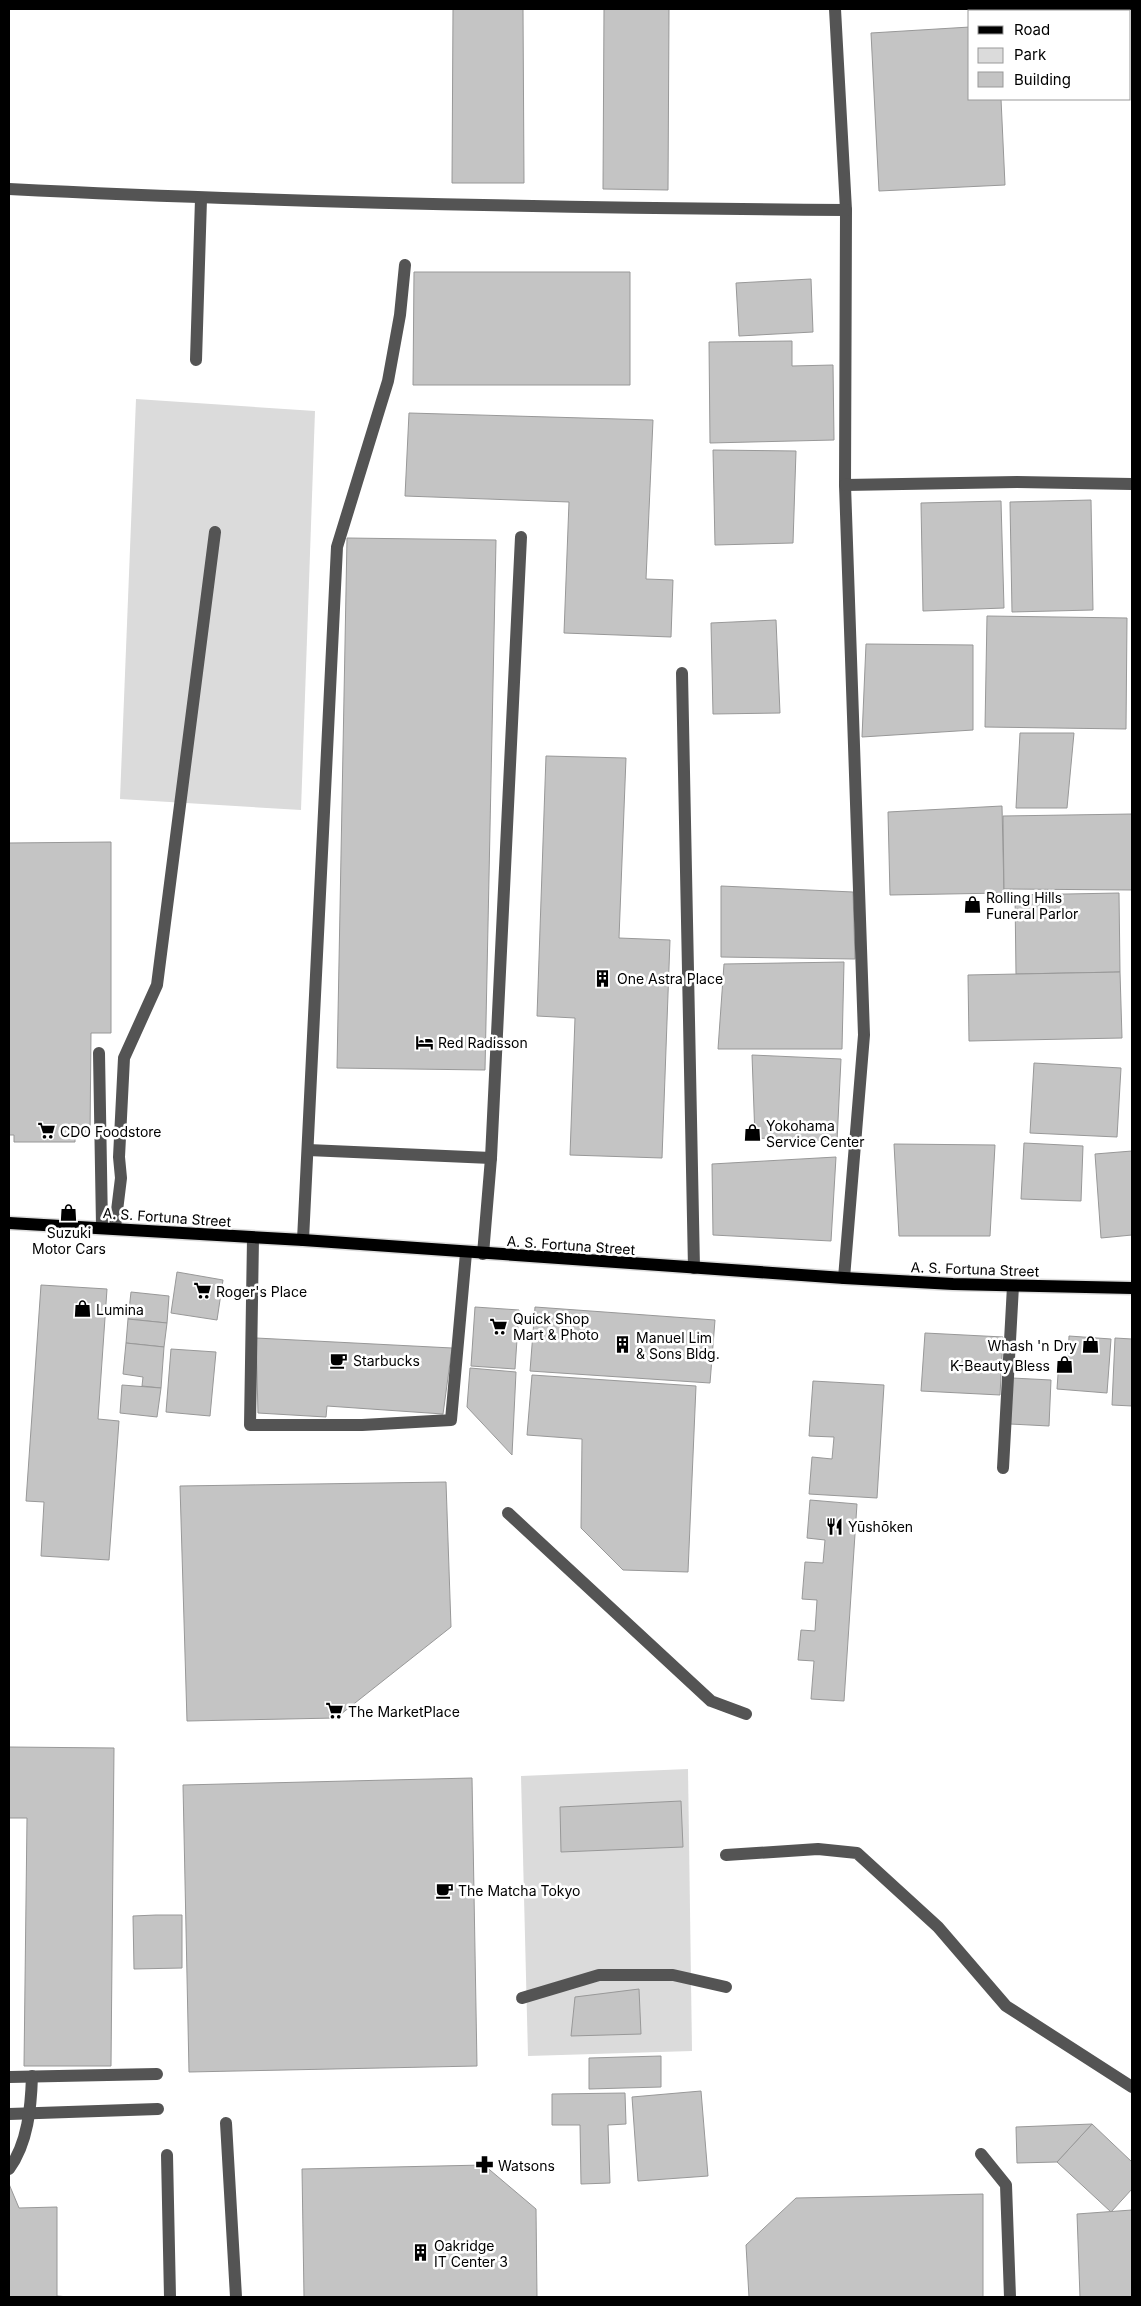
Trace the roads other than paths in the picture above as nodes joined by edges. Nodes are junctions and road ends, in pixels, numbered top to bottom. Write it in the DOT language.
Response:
graph roads {
  1 [pos="835,9"];
  2 [pos="9,189"];
  3 [pos="201,199"];
  4 [pos="846,210"];
  5 [pos="405,265"];
  6 [pos="196,360"];
  7 [pos="1132,484"];
  8 [pos="845,485"];
  9 [pos="215,532"];
  10 [pos="521,537"];
  11 [pos="682,673"];
  12 [pos="100,1053"];
  13 [pos="308,1150"];
  14 [pos="491,1158"];
  15 [pos="9,1223"];
  16 [pos="102,1226"];
  17 [pos="115,1227"];
  18 [pos="253,1238"];
  19 [pos="303,1240"];
  20 [pos="466,1253"];
  21 [pos="483,1254"];
  22 [pos="694,1268"];
  23 [pos="844,1278"];
  24 [pos="1012,1286"];
  25 [pos="1132,1288"];
  26 [pos="1003,1468"];
  27 [pos="508,1513"];
  28 [pos="746,1714"];
  29 [pos="726,1855"];
  30 [pos="726,1987"];
  31 [pos="522,1998"];
  32 [pos="157,2074"];
  33 [pos="9,2076"];
  34 [pos="32,2076"];
  35 [pos="1132,2087"];
  36 [pos="158,2108"];
  37 [pos="31,2113"];
  38 [pos="9,2114"];
  39 [pos="226,2123"];
  40 [pos="981,2154"];
  41 [pos="167,2155"];
  42 [pos="9,2169"];
  43 [pos="170,2297"];
  44 [pos="236,2297"];
  45 [pos="1010,2297"];
  1 -- 4 [label="street"];
  2 -- 3 [label="street"];
  3 -- 4 [label="street"];
  3 -- 6 [label="street"];
  4 -- 8 [label="street"];
  5 -- 13 [label="street"];
  7 -- 8 [label="street"];
  8 -- 23 [label="street"];
  9 -- 17 [label="street"];
  10 -- 14 [label="street"];
  11 -- 22 [label="street"];
  12 -- 16 [label="street"];
  13 -- 14 [label="street"];
  13 -- 19 [label="street"];
  14 -- 21 [label="street"];
  15 -- 16 [label="main road, A. S. Fortuna Street"];
  16 -- 17 [label="main road, A. S. Fortuna Street"];
  17 -- 18 [label="main road, A. S. Fortuna Street"];
  18 -- 19 [label="main road, A. S. Fortuna Street"];
  18 -- 20 [label="street"];
  19 -- 20 [label="main road, A. S. Fortuna Street"];
  20 -- 21 [label="main road, A. S. Fortuna Street"];
  21 -- 22 [label="main road, A. S. Fortuna Street"];
  22 -- 23 [label="main road, A. S. Fortuna Street"];
  23 -- 24 [label="main road, A. S. Fortuna Street"];
  24 -- 25 [label="main road, A. S. Fortuna Street"];
  24 -- 26 [label="street"];
  27 -- 28 [label="street"];
  29 -- 35 [label="street"];
  30 -- 31 [label="street"];
  32 -- 34 [label="street"];
  33 -- 34 [label="street"];
  34 -- 37 [label="street"];
  36 -- 37 [label="street"];
  37 -- 38 [label="street"];
  37 -- 42 [label="street"];
  39 -- 44 [label="street"];
  40 -- 45 [label="street"];
  41 -- 43 [label="street"];
}
